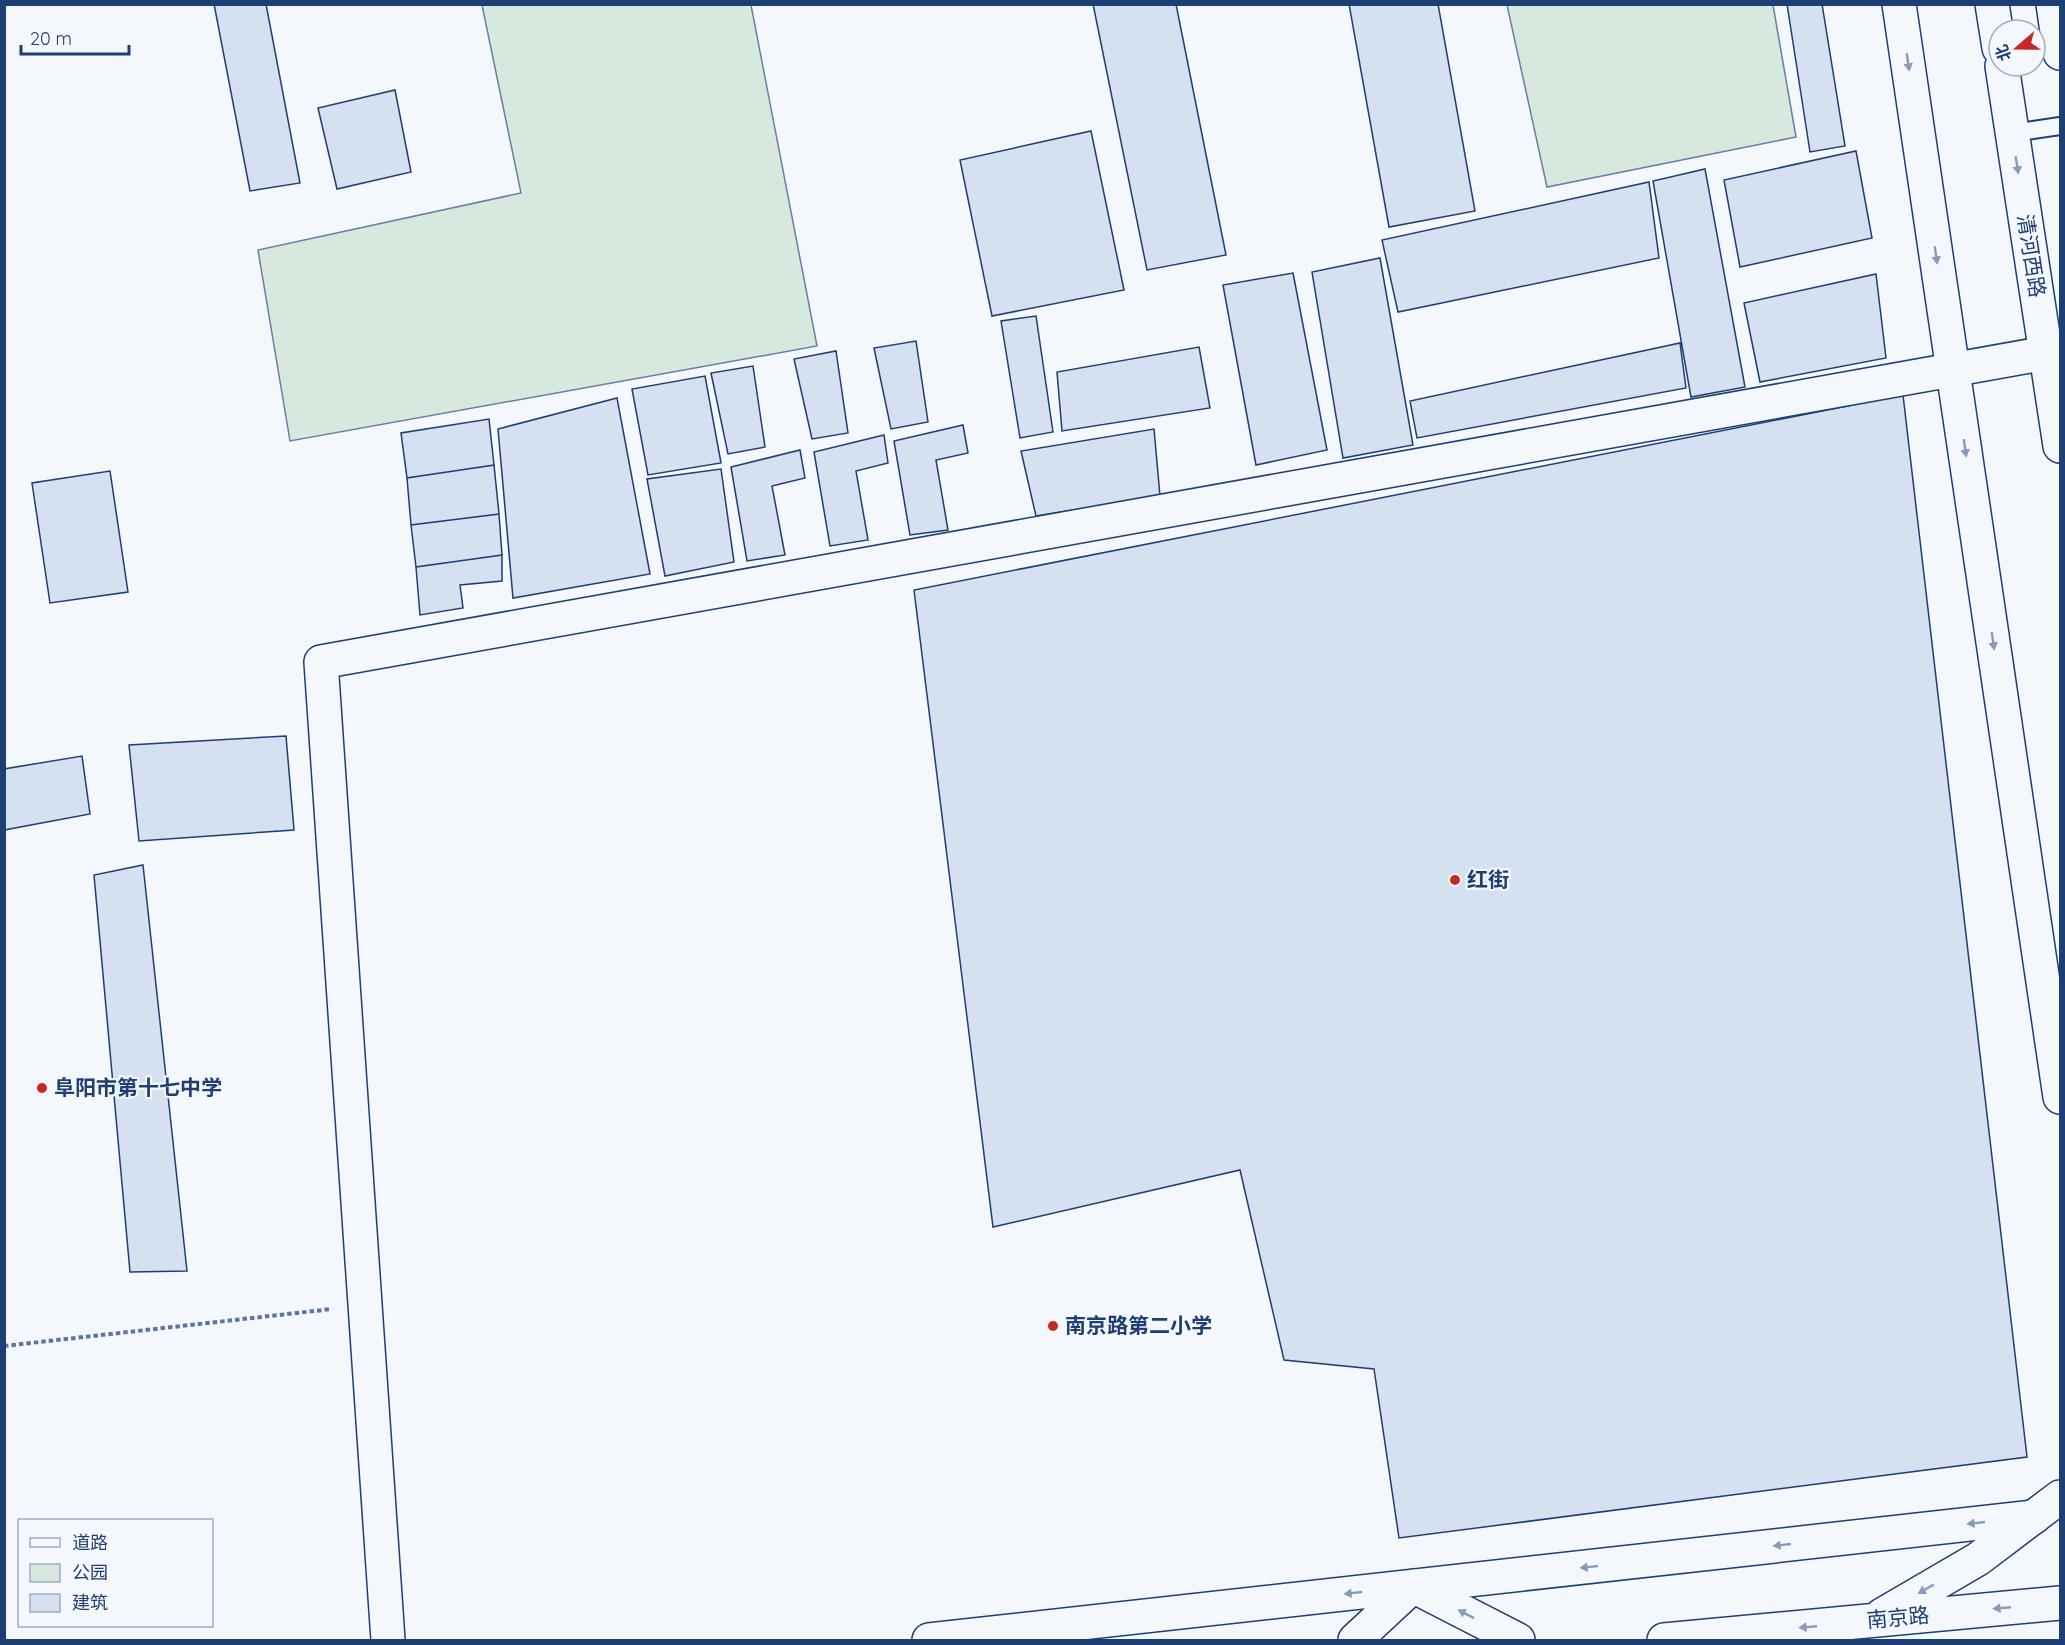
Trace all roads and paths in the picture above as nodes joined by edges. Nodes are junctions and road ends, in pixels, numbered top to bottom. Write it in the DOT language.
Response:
graph roads {
  1 [pos="1899,4"];
  2 [pos="2053,4"];
  3 [pos="2061,53"];
  4 [pos="2004,78"];
  5 [pos="2061,126"];
  6 [pos="2012,133"];
  7 [pos="2046,352"];
  8 [pos="1953,369"];
  9 [pos="2061,446"];
  10 [pos="2061,1097"];
  11 [pos="366,1305"];
  12 [pos="4,1346"];
  13 [pos="2061,1497"];
  14 [pos="2034,1517"];
  15 [pos="1413,1586"];
  16 [pos="2061,1603"];
  17 [pos="1872,1621"];
  18 [pos="388,1641"];
  19 [pos="928,1641"];
  20 [pos="1354,1641"];
  21 [pos="1518,1641"];
  22 [pos="1664,1641"];
  1 -- 8 [label="street, one-way"];
  2 -- 3 [label="street"];
  4 -- 6 [label="street, 清河西路"];
  5 -- 6 [label="lane"];
  6 -- 7 [label="street, 清河西路, one-way"];
  7 -- 8 [label="street"];
  7 -- 9 [label="street, 清河西路"];
  8 -- 10 [label="street, one-way"];
  8 -- 11 [label="street"];
  11 -- 12 [label="path"];
  11 -- 18 [label="street"];
  13 -- 14 [label="street"];
  14 -- 15 [label="street, one-way"];
  14 -- 17 [label="street, one-way"];
  15 -- 19 [label="street, one-way"];
  15 -- 20 [label="street"];
  21 -- 15 [label="street, one-way"];
  16 -- 17 [label="street, 南京路, one-way"];
  17 -- 22 [label="street, 南京路, one-way"];
}
